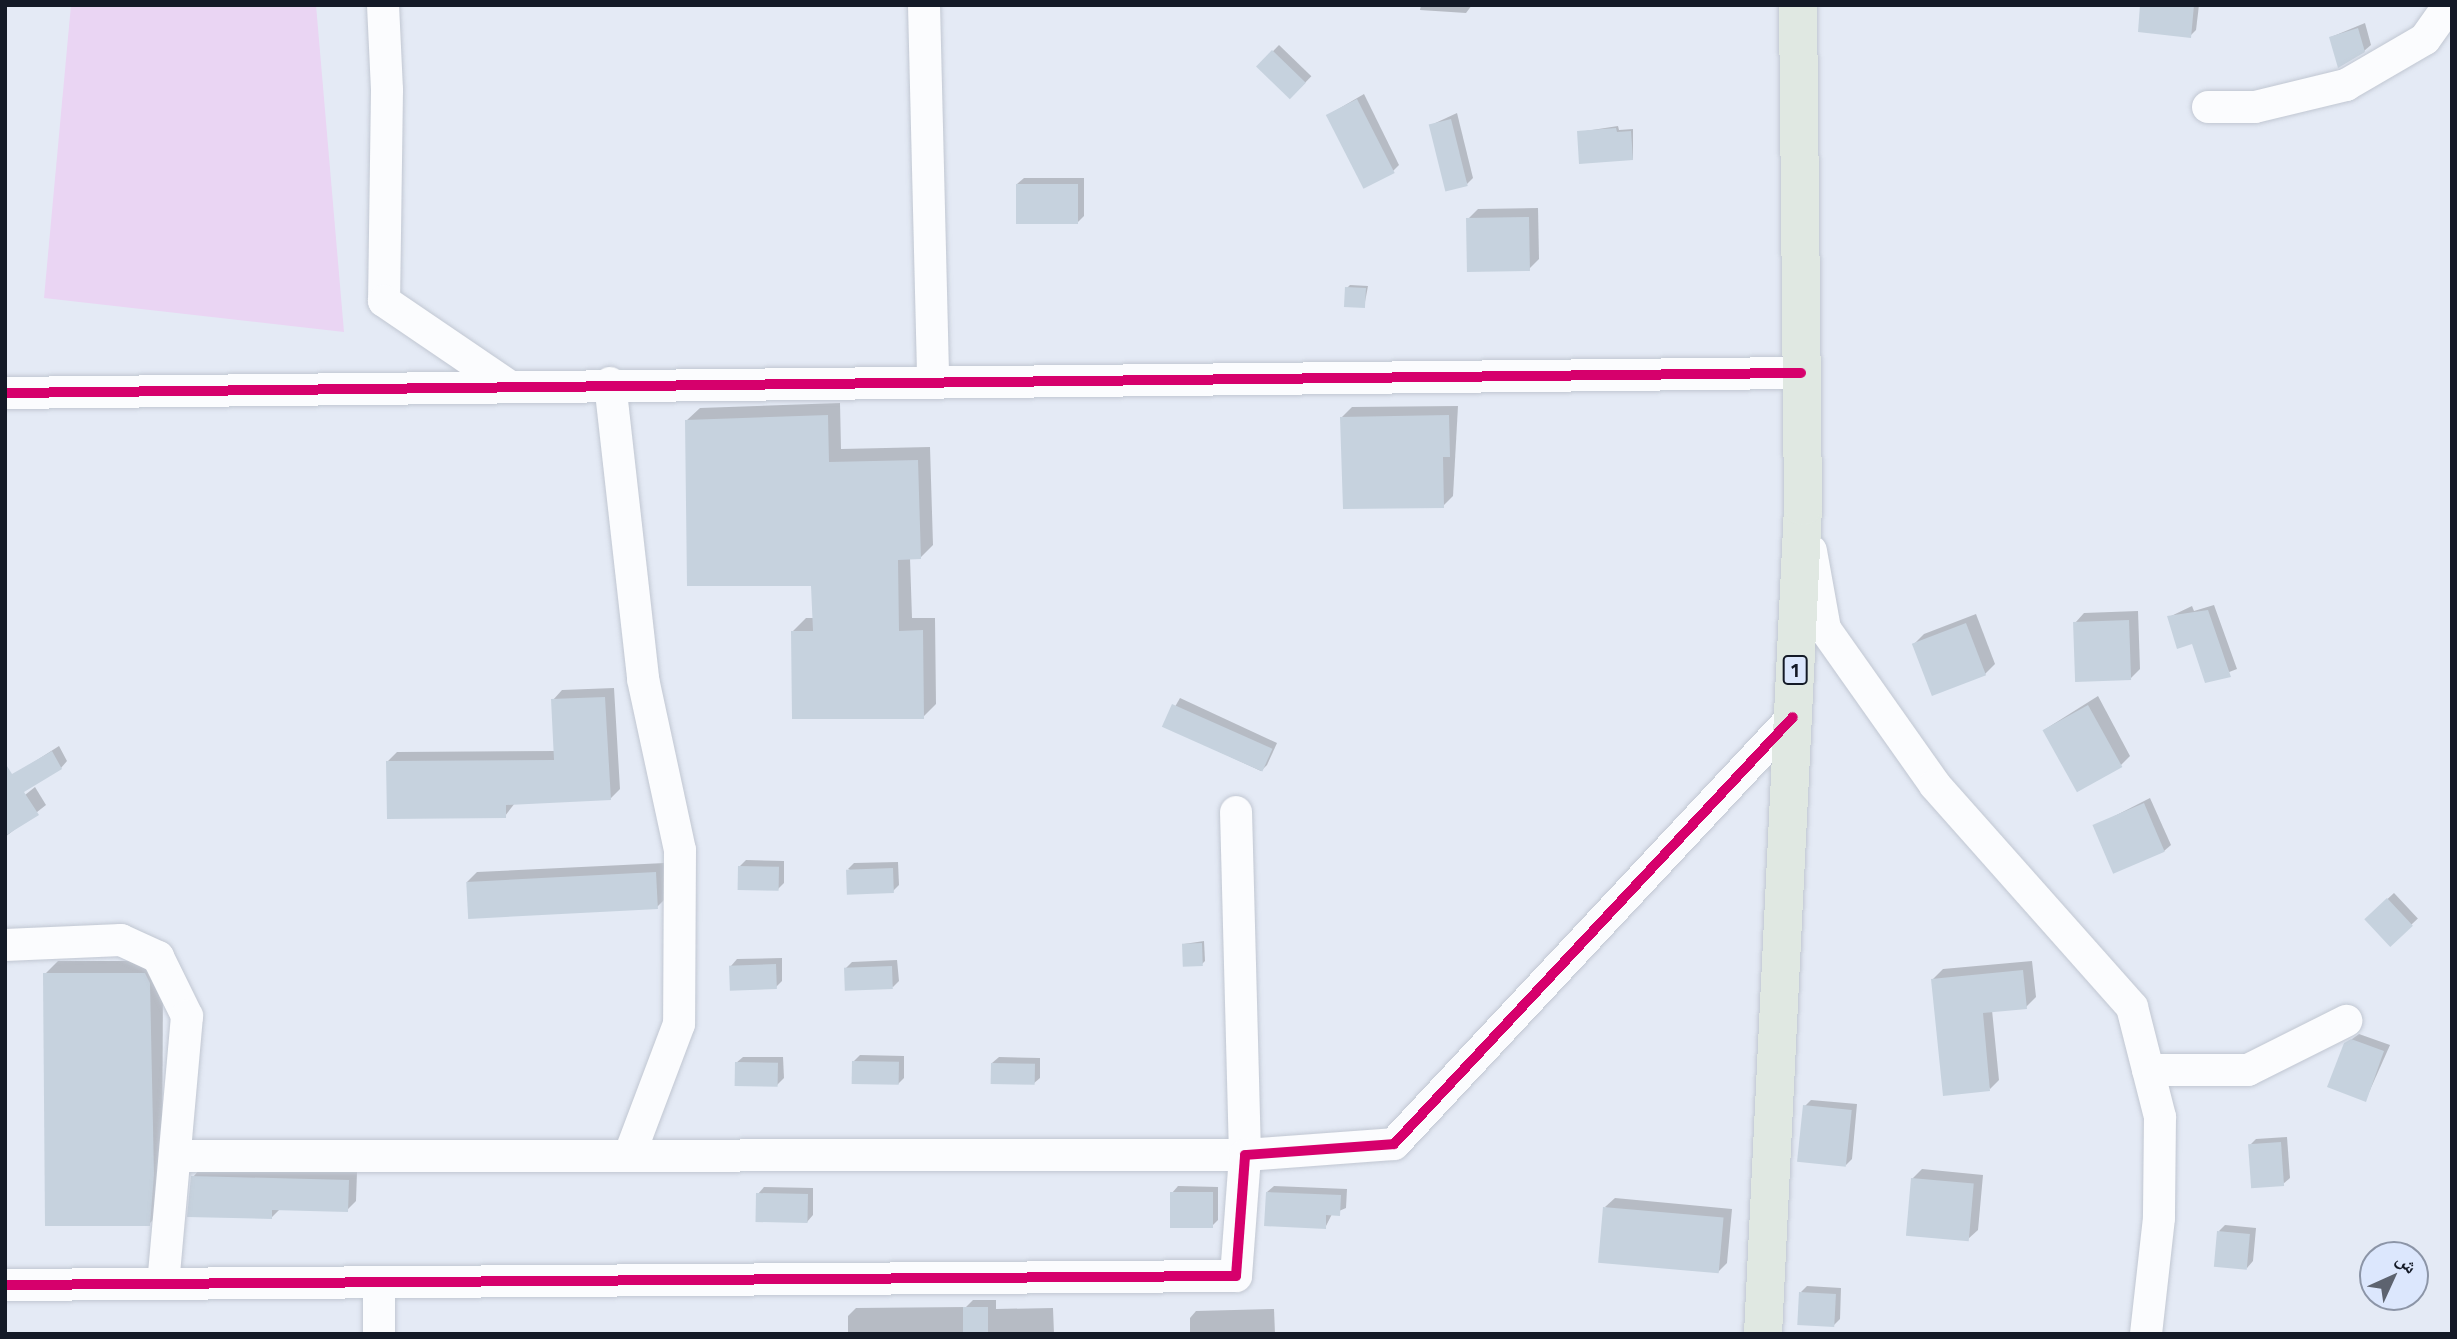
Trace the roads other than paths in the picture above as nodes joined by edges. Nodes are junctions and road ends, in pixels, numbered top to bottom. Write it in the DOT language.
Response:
graph roads {
  1 [pos="383,5"];
  2 [pos="924,5"];
  3 [pos="1798,5"];
  4 [pos="2449,5"];
  5 [pos="2208,107"];
  6 [pos="1801,373"];
  7 [pos="933,380"];
  8 [pos="610,383"];
  9 [pos="506,384"];
  10 [pos="5,393"];
  11 [pos="1803,506"];
  12 [pos="1793,717"];
  13 [pos="1236,812"];
  14 [pos="5,946"];
  15 [pos="2346,1021"];
  16 [pos="2148,1070"];
  17 [pos="1245,1155"];
  18 [pos="175,1156"];
  19 [pos="629,1156"];
  20 [pos="379,1282"];
  21 [pos="163,1283"];
  22 [pos="5,1285"];
  23 [pos="379,1334"];
  24 [pos="1763,1334"];
  25 [pos="2146,1334"];
  1 -- 9 [label="street"];
  2 -- 7 [label="street"];
  3 -- 6 [label="main road, 1"];
  4 -- 5 [label="street"];
  6 -- 7 [label="street"];
  6 -- 11 [label="main road, 1"];
  7 -- 8 [label="street"];
  8 -- 9 [label="street"];
  8 -- 19 [label="street"];
  9 -- 10 [label="street"];
  11 -- 12 [label="main road, 1"];
  11 -- 16 [label="street"];
  12 -- 17 [label="street"];
  12 -- 24 [label="main road, 1"];
  13 -- 17 [label="street"];
  14 -- 18 [label="street"];
  15 -- 16 [label="street"];
  16 -- 25 [label="street"];
  17 -- 19 [label="street"];
  17 -- 20 [label="street"];
  18 -- 19 [label="street"];
  18 -- 21 [label="street"];
  20 -- 21 [label="street"];
  20 -- 23 [label="street"];
  21 -- 22 [label="street"];
}
